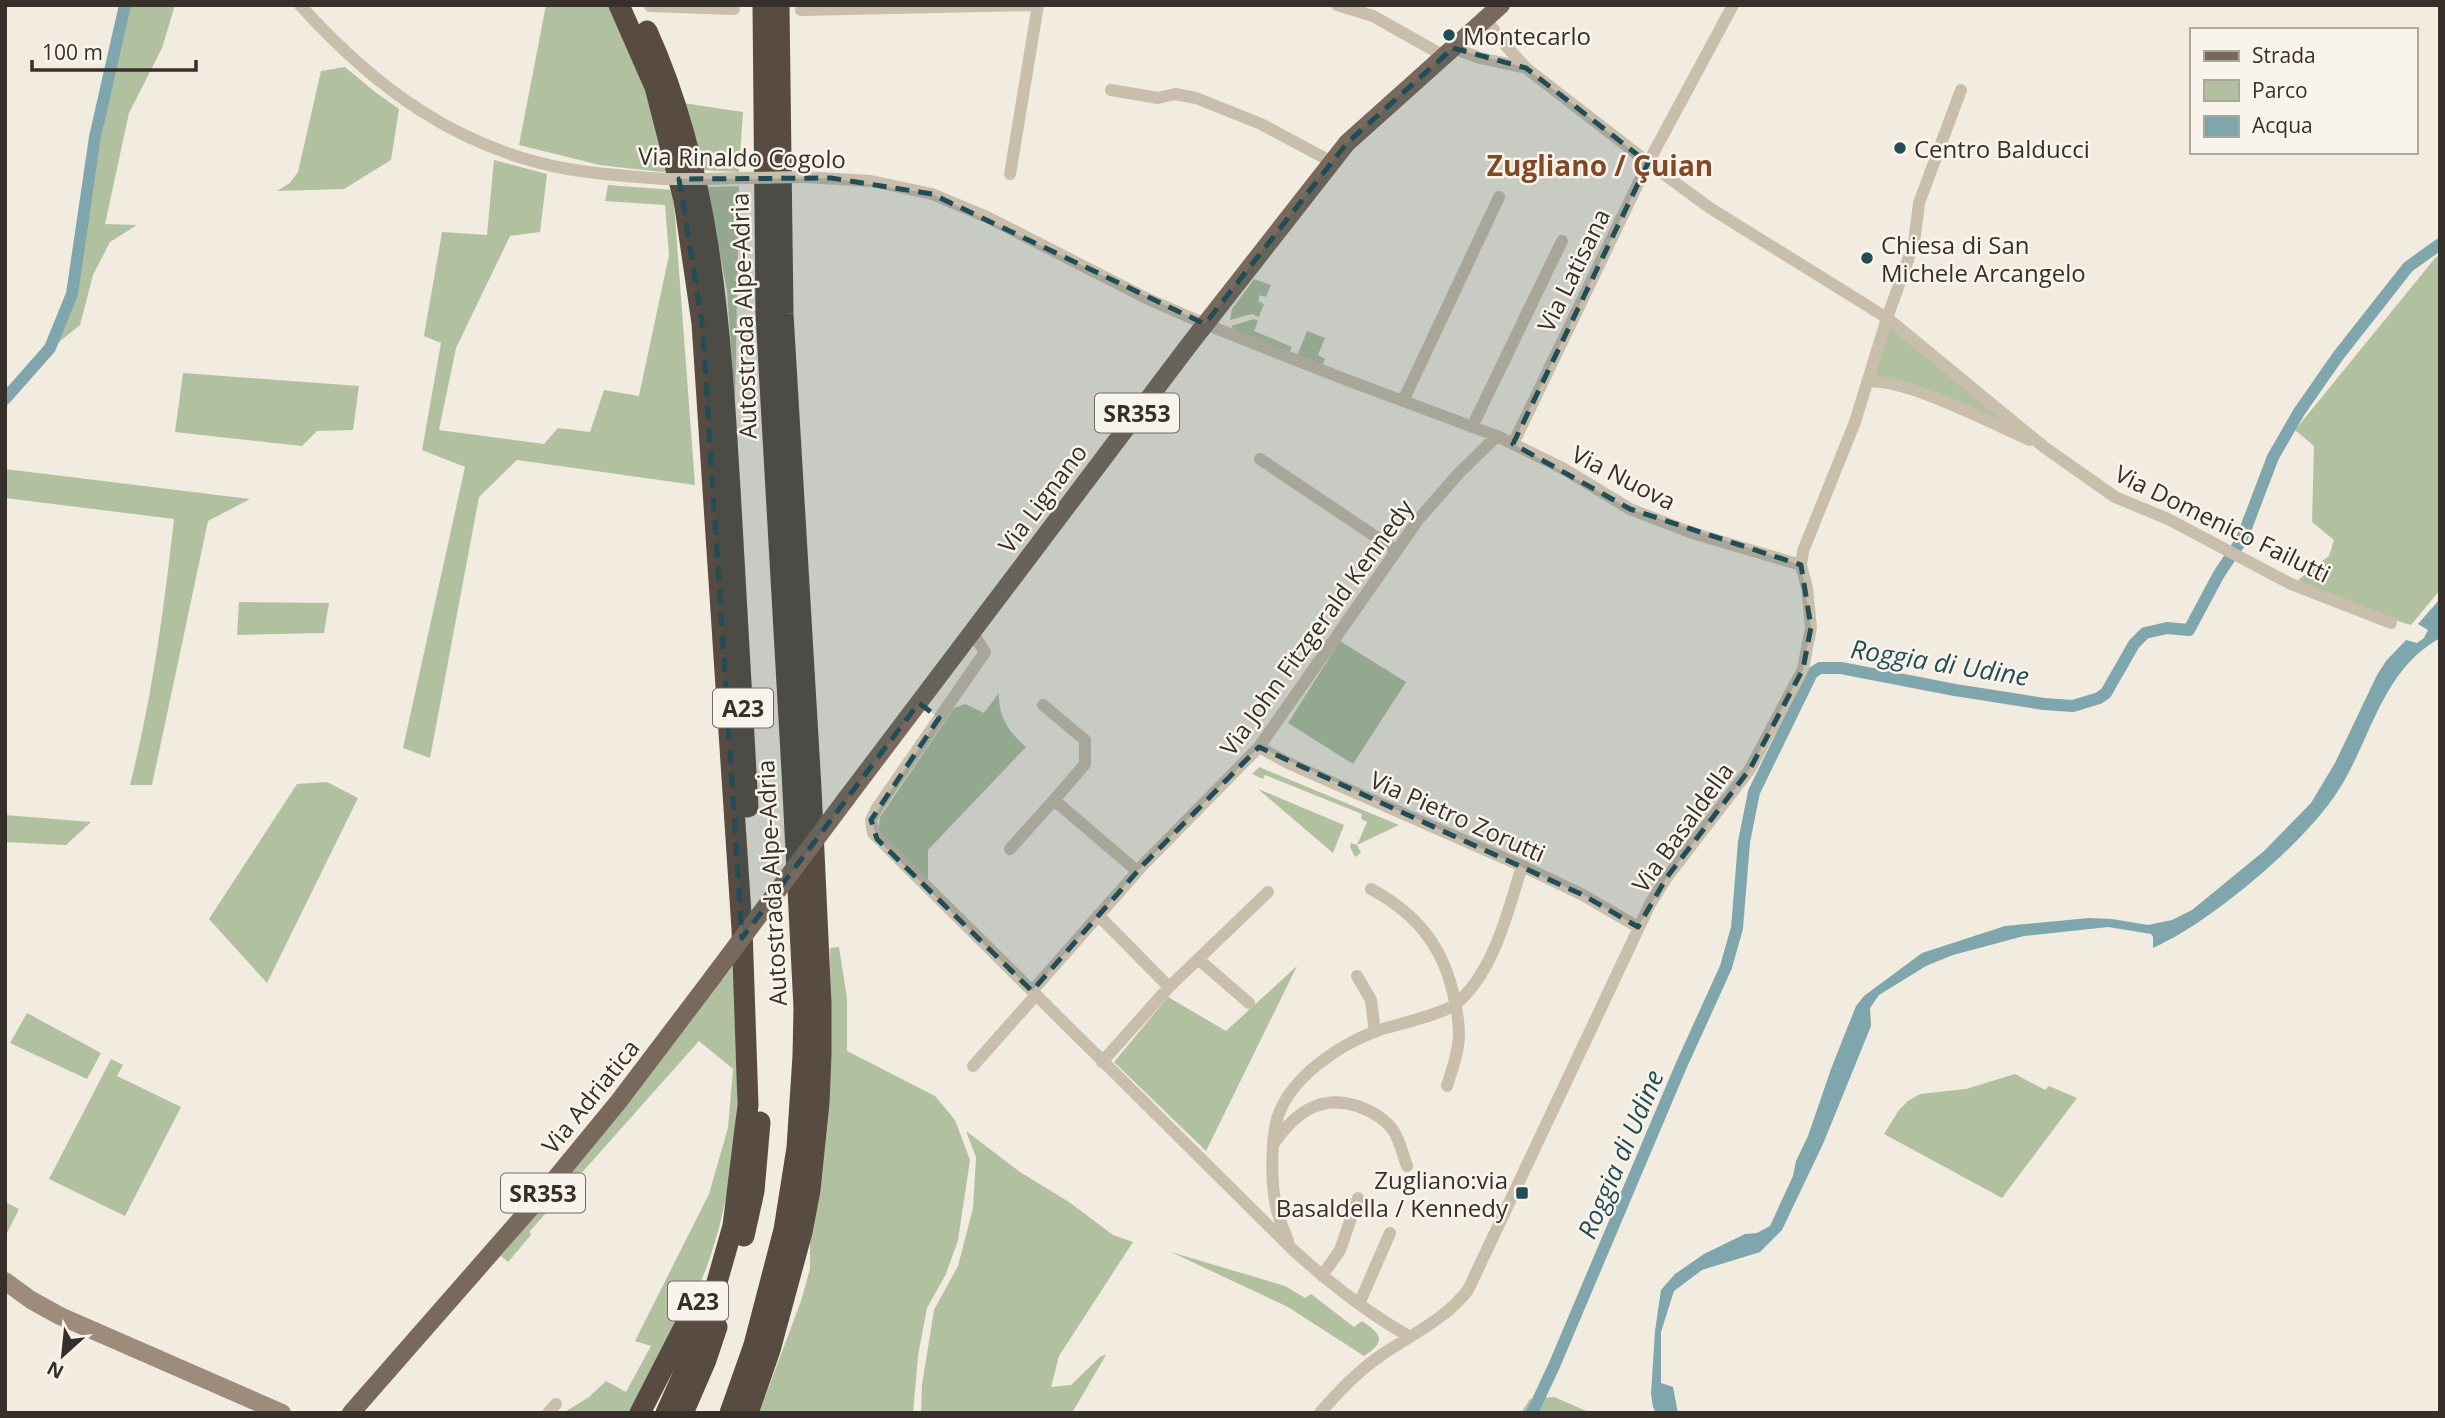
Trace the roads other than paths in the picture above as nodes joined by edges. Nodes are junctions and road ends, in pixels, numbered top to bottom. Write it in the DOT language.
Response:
graph roads {
  1 [pos="300,5"];
  2 [pos="619,5"];
  3 [pos="634,5"];
  4 [pos="757,5"];
  5 [pos="763,5"];
  6 [pos="1032,5"];
  7 [pos="1038,5"];
  8 [pos="1337,5"];
  9 [pos="1501,5"];
  10 [pos="1733,5"];
  11 [pos="650,6"];
  12 [pos="788,7"];
  13 [pos="734,9"];
  14 [pos="1486,19"];
  15 [pos="771,38"];
  16 [pos="1449,52"];
  17 [pos="1526,68"];
  18 [pos="1111,90"];
  19 [pos="1961,90"];
  20 [pos="1332,162"];
  21 [pos="1648,163"];
  22 [pos="1010,174"];
  23 [pos="1499,197"];
  24 [pos="1562,241"];
  25 [pos="1887,318"];
  26 [pos="1205,324"];
  27 [pos="1867,382"];
  28 [pos="1404,401"];
  29 [pos="1472,427"];
  30 [pos="1497,436"];
  31 [pos="1513,444"];
  32 [pos="2044,447"];
  33 [pos="1260,459"];
  34 [pos="1397,551"];
  35 [pos="1801,565"];
  36 [pos="2392,623"];
  37 [pos="972,632"];
  38 [pos="1043,705"];
  39 [pos="1259,747"];
  40 [pos="1054,800"];
  41 [pos="1010,849"];
  42 [pos="1522,866"];
  43 [pos="1137,871"];
  44 [pos="1371,889"];
  45 [pos="1268,892"];
  46 [pos="1098,915"];
  47 [pos="1638,927"];
  48 [pos="1198,960"];
  49 [pos="1357,976"];
  50 [pos="713,977"];
  51 [pos="1169,987"];
  52 [pos="1034,993"];
  53 [pos="1249,1003"];
  54 [pos="1455,1005"];
  55 [pos="1376,1032"];
  56 [pos="1102,1062"];
  57 [pos="973,1066"];
  58 [pos="1447,1086"];
  59 [pos="1274,1143"];
  60 [pos="1407,1166"];
  61 [pos="739,1181"];
  62 [pos="1358,1198"];
  63 [pos="1391,1233"];
  64 [pos="1291,1248"];
  65 [pos="1322,1276"];
  66 [pos="5,1281"];
  67 [pos="1359,1304"];
  68 [pos="1409,1337"];
  69 [pos="356,1406"];
  70 [pos="279,1412"];
  71 [pos="336,1413"];
  72 [pos="640,1413"];
  73 [pos="666,1413"];
  74 [pos="683,1413"];
  75 [pos="730,1413"];
  76 [pos="748,1413"];
  77 [pos="1320,1413"];
  1 -- 26 [label="street, Via Rinaldo Cogolo, bridge"];
  2 -- 61 [label="highway, A23"];
  3 -- 74 [label="highway, A23"];
  4 -- 15 [label="highway, A23"];
  5 -- 15 [label="highway, Autostrada Alpe-Adria / A23"];
  6 -- 12 [label="street"];
  7 -- 22 [label="street"];
  8 -- 16 [label="street"];
  9 -- 14 [label="main road, Via Lignano / SR353"];
  10 -- 21 [label="street, Via Latisana"];
  11 -- 13 [label="street"];
  12 -- 15 [label="highway, A23"];
  14 -- 16 [label="main road, Via Lignano / SR353"];
  14 -- 17 [label="street"];
  15 -- 75 [label="highway, Autostrada Alpe-Adria / A23"];
  15 -- 76 [label="highway, Autostrada Alpe-Adria / A23"];
  16 -- 17 [label="street"];
  16 -- 20 [label="main road, Via Lignano / SR353"];
  17 -- 21 [label="street"];
  18 -- 20 [label="street"];
  19 -- 25 [label="street, Via Basaldella"];
  20 -- 26 [label="main road, Via Lignano / SR353"];
  21 -- 25 [label="street"];
  21 -- 31 [label="street, Via Latisana"];
  23 -- 28 [label="street"];
  24 -- 29 [label="street"];
  25 -- 27 [label="street, Via Basaldella"];
  25 -- 32 [label="street"];
  26 -- 28 [label="street, Via Nuova"];
  26 -- 37 [label="main road, Via Lignano / SR353"];
  27 -- 32 [label="street"];
  27 -- 35 [label="street, Via Basaldella"];
  28 -- 29 [label="street, Via Nuova"];
  29 -- 30 [label="street, Via Nuova"];
  30 -- 31 [label="street, Via Nuova"];
  30 -- 34 [label="street, Via John Fitzgerald Kennedy"];
  31 -- 35 [label="street, Via Nuova"];
  32 -- 36 [label="street, Via Domenico Failutti"];
  33 -- 34 [label="street"];
  34 -- 39 [label="street, Via John Fitzgerald Kennedy"];
  35 -- 47 [label="street, Via Basaldella"];
  37 -- 50 [label="main road, Via Lignano / SR353, bridge"];
  37 -- 52 [label="street"];
  38 -- 40 [label="street"];
  39 -- 42 [label="street, Via Pietro Zorutti"];
  39 -- 43 [label="street, Via John Fitzgerald Kennedy"];
  40 -- 41 [label="street"];
  40 -- 43 [label="street"];
  42 -- 47 [label="street, Via Pietro Zorutti"];
  42 -- 54 [label="street"];
  43 -- 46 [label="street, Via John Fitzgerald Kennedy"];
  44 -- 54 [label="street"];
  45 -- 48 [label="street"];
  46 -- 51 [label="street"];
  46 -- 52 [label="street, Via John Fitzgerald Kennedy"];
  47 -- 68 [label="street, Via Basaldella"];
  48 -- 51 [label="street"];
  48 -- 53 [label="street"];
  49 -- 55 [label="street"];
  50 -- 69 [label="main road, Via Adriatica / SR353"];
  51 -- 56 [label="street"];
  52 -- 56 [label="street"];
  52 -- 57 [label="street, Via John Fitzgerald Kennedy"];
  54 -- 55 [label="street"];
  54 -- 58 [label="street"];
  55 -- 59 [label="street"];
  56 -- 64 [label="street"];
  59 -- 60 [label="street"];
  59 -- 64 [label="street"];
  61 -- 72 [label="highway, A23"];
  61 -- 73 [label="highway, A23"];
  62 -- 65 [label="street"];
  63 -- 67 [label="street"];
  64 -- 65 [label="street"];
  65 -- 67 [label="street"];
  66 -- 70 [label="main road"];
  67 -- 68 [label="street"];
  68 -- 77 [label="street, Via Basaldella"];
  69 -- 71 [label="main road, Via Adriatica / SR353"];
}
